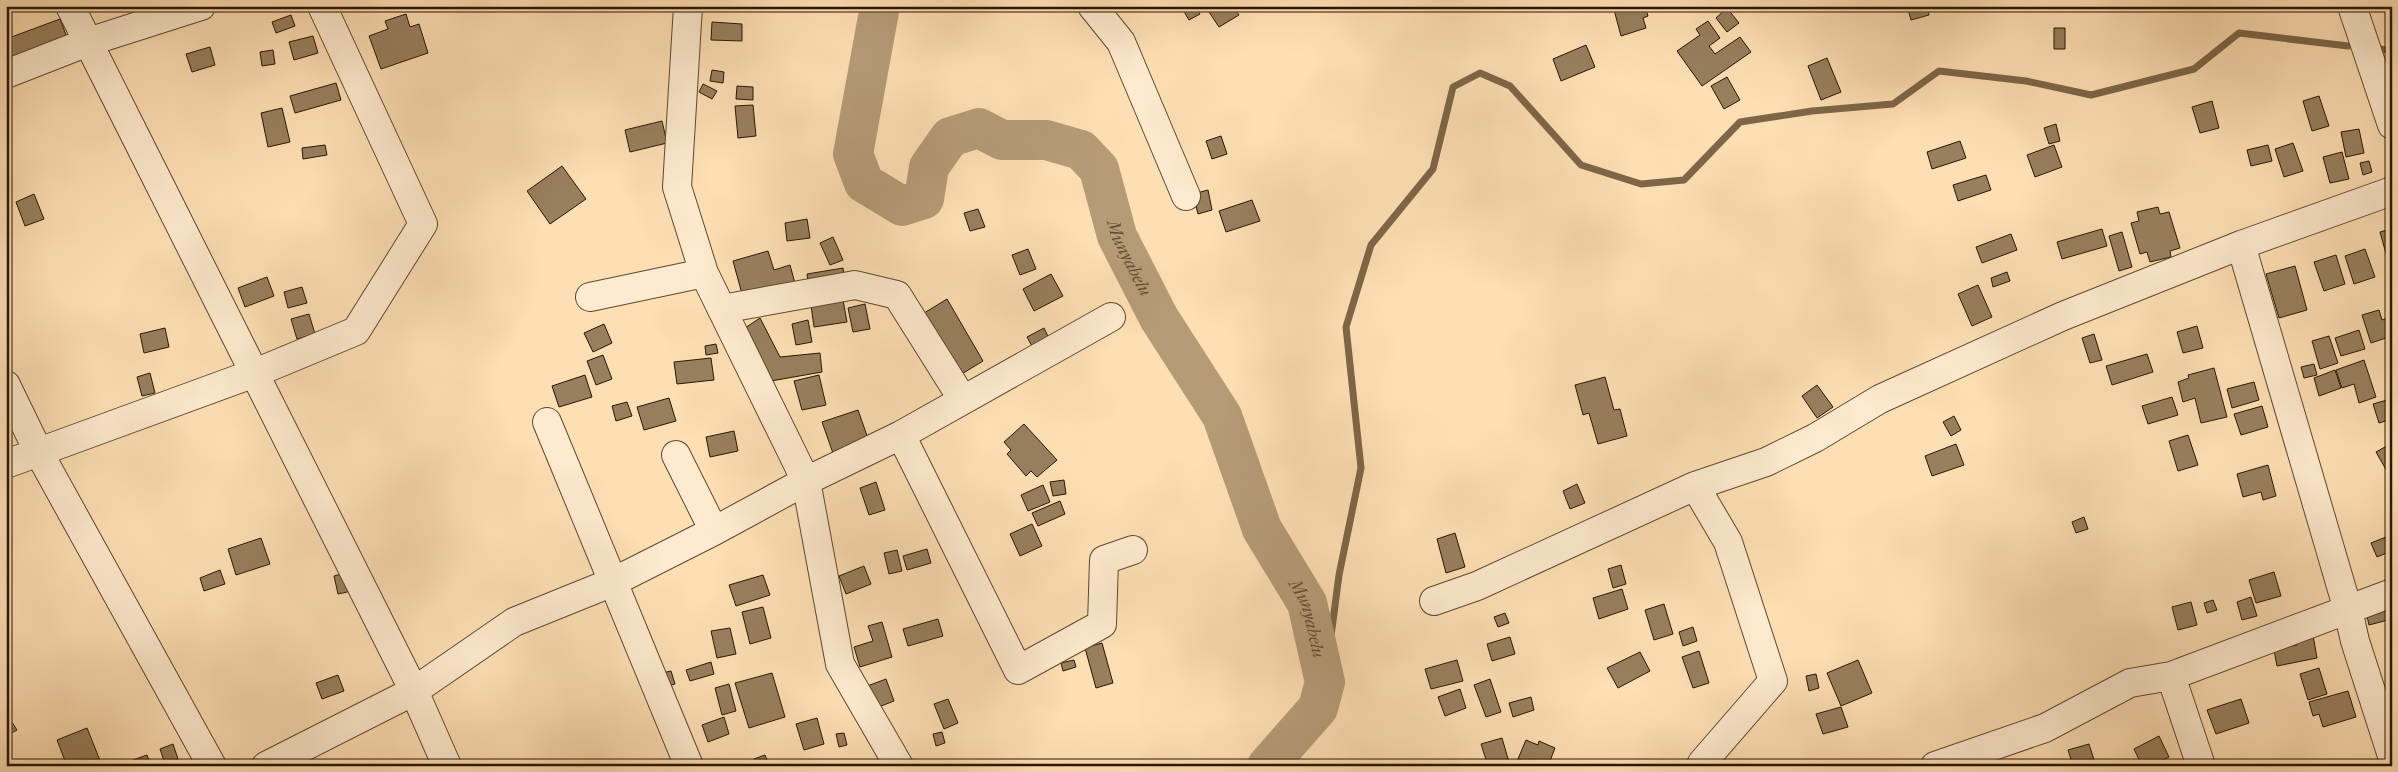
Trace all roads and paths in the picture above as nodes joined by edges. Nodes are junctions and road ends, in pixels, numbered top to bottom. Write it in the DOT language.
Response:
graph roads {
  1 [pos="70,6"];
  2 [pos="201,6"];
  3 [pos="322,6"];
  4 [pos="688,6"];
  5 [pos="1092,6"];
  6 [pos="2352,6"];
  7 [pos="88,42"];
  8 [pos="6,74"];
  9 [pos="2392,126"];
  10 [pos="2392,191"];
  11 [pos="1186,196"];
  12 [pos="2241,245"];
  13 [pos="704,273"];
  14 [pos="590,297"];
  15 [pos="722,309"];
  16 [pos="1111,318"];
  17 [pos="255,373"];
  18 [pos="6,385"];
  19 [pos="963,400"];
  20 [pos="547,422"];
  21 [pos="901,435"];
  22 [pos="38,451"];
  23 [pos="676,455"];
  24 [pos="6,464"];
  25 [pos="806,481"];
  26 [pos="1695,486"];
  27 [pos="714,531"];
  28 [pos="1133,550"];
  29 [pos="613,582"];
  30 [pos="2392,593"];
  31 [pos="1434,601"];
  32 [pos="2348,610"];
  33 [pos="2171,676"];
  34 [pos="414,691"];
  35 [pos="2392,756"];
  36 [pos="1702,763"];
  37 [pos="212,766"];
  38 [pos="266,766"];
  39 [pos="447,766"];
  40 [pos="689,766"];
  41 [pos="900,766"];
  42 [pos="1934,766"];
  43 [pos="2201,766"];
  1 -- 7 [label="street"];
  2 -- 7 [label="street"];
  3 -- 17 [label="street"];
  4 -- 13 [label="street"];
  5 -- 11 [label="street"];
  6 -- 9 [label="street"];
  7 -- 8 [label="street"];
  7 -- 17 [label="street"];
  10 -- 12 [label="street"];
  12 -- 26 [label="street"];
  12 -- 32 [label="street"];
  13 -- 14 [label="street"];
  13 -- 15 [label="street"];
  15 -- 19 [label="street"];
  15 -- 25 [label="street"];
  16 -- 19 [label="street"];
  17 -- 22 [label="street"];
  17 -- 34 [label="street"];
  18 -- 22 [label="street"];
  19 -- 21 [label="street"];
  20 -- 29 [label="street"];
  21 -- 25 [label="street"];
  21 -- 28 [label="street"];
  22 -- 24 [label="street"];
  22 -- 37 [label="street"];
  23 -- 27 [label="street"];
  25 -- 27 [label="street"];
  25 -- 41 [label="street"];
  26 -- 31 [label="street"];
  26 -- 36 [label="street"];
  27 -- 29 [label="street"];
  29 -- 34 [label="street"];
  29 -- 40 [label="street"];
  30 -- 32 [label="street"];
  32 -- 33 [label="street"];
  32 -- 35 [label="street"];
  33 -- 42 [label="street"];
  33 -- 43 [label="street"];
  34 -- 38 [label="street"];
  34 -- 39 [label="street"];
}
